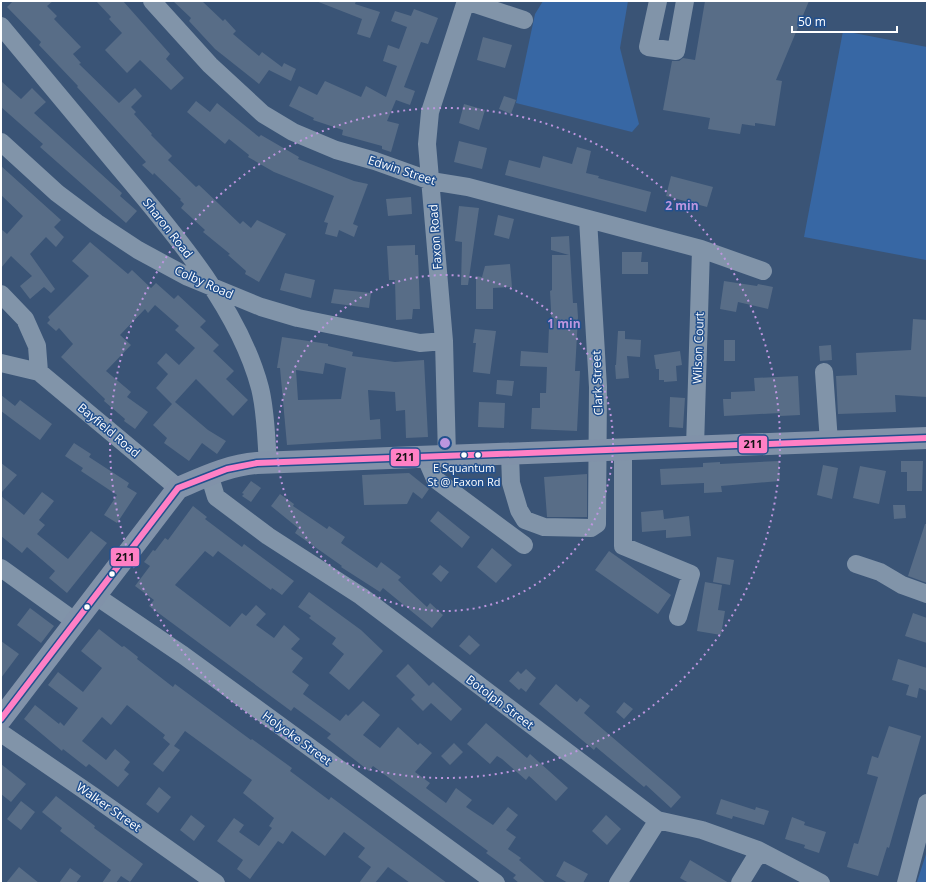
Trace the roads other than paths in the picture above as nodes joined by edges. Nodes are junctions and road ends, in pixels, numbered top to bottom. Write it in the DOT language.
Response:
graph roads {
  1 [pos="152,1"];
  2 [pos="466,1"];
  3 [pos="658,1"];
  4 [pos="685,1"];
  5 [pos="524,20"];
  6 [pos="1,26"];
  7 [pos="1,142"];
  8 [pos="431,181"];
  9 [pos="588,219"];
  10 [pos="701,249"];
  11 [pos="763,271"];
  12 [pos="211,286"];
  13 [pos="1,294"];
  14 [pos="444,341"];
  15 [pos="1,363"];
  16 [pos="39,372"];
  17 [pos="824,372"];
  18 [pos="927,438"];
  19 [pos="829,442"];
  20 [pos="695,447"];
  21 [pos="622,449"];
  22 [pos="597,450"];
  23 [pos="510,454"];
  24 [pos="425,456"];
  25 [pos="447,456"];
  26 [pos="268,463"];
  27 [pos="209,474"];
  28 [pos="178,488"];
  29 [pos="524,545"];
  30 [pos="856,564"];
  31 [pos="1,568"];
  32 [pos="927,594"];
  33 [pos="96,596"];
  34 [pos="678,617"];
  35 [pos="76,622"];
  36 [pos="1,719"];
  37 [pos="1,733"];
  38 [pos="927,804"];
  39 [pos="658,820"];
  40 [pos="762,852"];
  41 [pos="216,883"];
  42 [pos="496,883"];
  43 [pos="618,883"];
  44 [pos="740,883"];
  45 [pos="821,883"];
  46 [pos="906,883"];
  1 -- 8 [label="street, Edwin Street"];
  2 -- 5 [label="street"];
  2 -- 8 [label="street, Faxon Road"];
  3 -- 4 [label="street"];
  6 -- 12 [label="street, Sharon Road"];
  7 -- 12 [label="street, Colby Road"];
  8 -- 9 [label="street, Edwin Street"];
  8 -- 14 [label="street, Faxon Road"];
  9 -- 10 [label="street, Edwin Street"];
  9 -- 22 [label="street, Clark Street"];
  10 -- 11 [label="street, Edwin Street"];
  10 -- 20 [label="street, Wilson Court"];
  12 -- 14 [label="street, Colby Road"];
  12 -- 26 [label="street, Sharon Road"];
  13 -- 16 [label="street"];
  14 -- 25 [label="street, Faxon Road"];
  15 -- 16 [label="street"];
  16 -- 28 [label="street, Bayfield Road"];
  17 -- 19 [label="street"];
  18 -- 19 [label="main road"];
  19 -- 20 [label="main road"];
  20 -- 21 [label="main road"];
  21 -- 22 [label="main road"];
  21 -- 34 [label="street"];
  22 -- 23 [label="main road"];
  22 -- 23 [label="street, Clark Street"];
  23 -- 25 [label="main road"];
  24 -- 25 [label="main road"];
  24 -- 26 [label="main road"];
  24 -- 29 [label="street"];
  26 -- 27 [label="main road"];
  27 -- 28 [label="main road"];
  27 -- 39 [label="street, Botolph Street"];
  28 -- 33 [label="main road"];
  30 -- 32 [label="street"];
  31 -- 35 [label="street"];
  33 -- 35 [label="main road"];
  33 -- 42 [label="street, Holyoke Street"];
  35 -- 36 [label="main road"];
  37 -- 41 [label="street, Walker Street"];
  38 -- 46 [label="street"];
  39 -- 40 [label="street, Botolph Street"];
  39 -- 43 [label="street"];
  40 -- 44 [label="street"];
  40 -- 45 [label="street, Botolph Street"];
}
